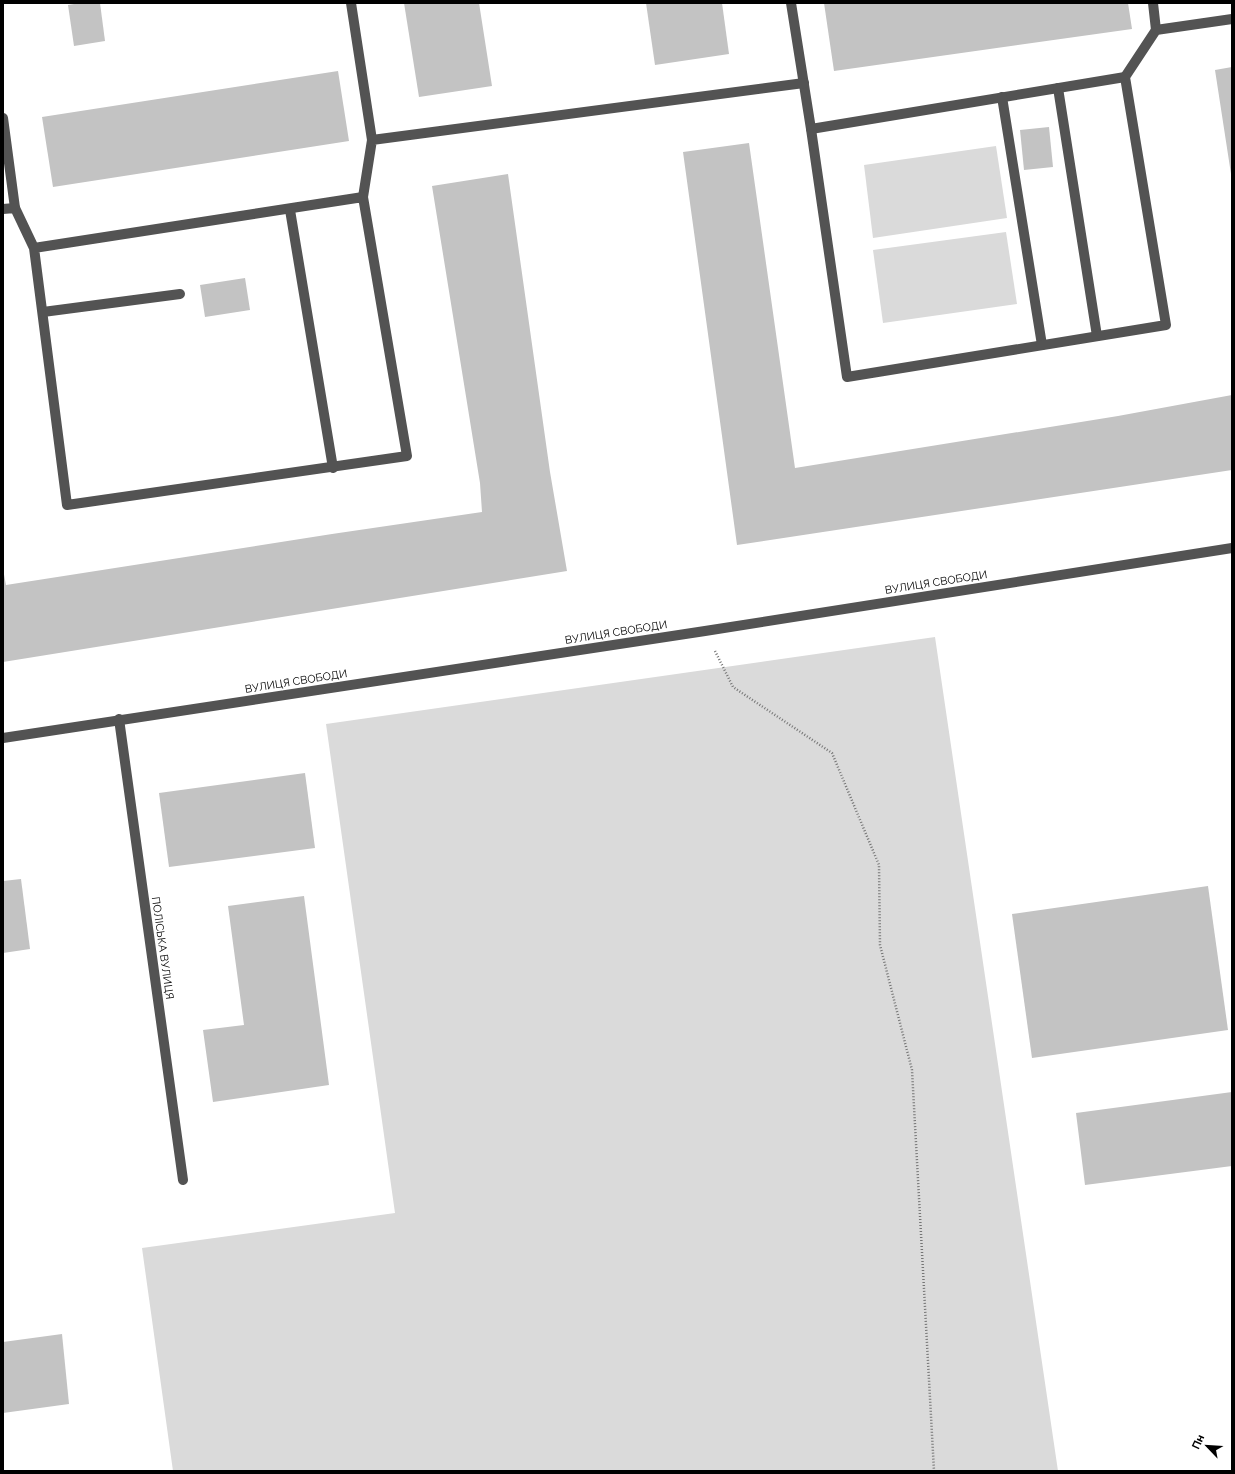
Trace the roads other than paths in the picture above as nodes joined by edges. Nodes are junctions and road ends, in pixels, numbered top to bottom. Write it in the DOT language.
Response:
graph roads {
  1 [pos="351,3"];
  2 [pos="791,3"];
  3 [pos="1153,3"];
  4 [pos="1232,19"];
  5 [pos="1156,30"];
  6 [pos="1125,77"];
  7 [pos="804,83"];
  8 [pos="1058,88"];
  9 [pos="1002,97"];
  10 [pos="3,118"];
  11 [pos="811,129"];
  12 [pos="372,140"];
  13 [pos="363,197"];
  14 [pos="15,208"];
  15 [pos="3,209"];
  16 [pos="290,210"];
  17 [pos="34,248"];
  18 [pos="180,294"];
  19 [pos="43,312"];
  20 [pos="1097,336"];
  21 [pos="1042,345"];
  22 [pos="333,468"];
  23 [pos="1232,548"];
  24 [pos="119,719"];
  25 [pos="3,738"];
  26 [pos="183,1180"];
  1 -- 12 [label="street"];
  2 -- 7 [label="street"];
  3 -- 5 [label="street"];
  4 -- 5 [label="street"];
  5 -- 6 [label="street"];
  6 -- 8 [label="street"];
  6 -- 20 [label="street"];
  7 -- 11 [label="street"];
  7 -- 12 [label="street"];
  8 -- 9 [label="street"];
  8 -- 20 [label="street"];
  9 -- 11 [label="street"];
  9 -- 21 [label="street"];
  10 -- 14 [label="street"];
  11 -- 21 [label="street"];
  12 -- 13 [label="street"];
  13 -- 16 [label="street"];
  13 -- 22 [label="street"];
  14 -- 15 [label="street"];
  14 -- 17 [label="street"];
  16 -- 17 [label="street"];
  16 -- 22 [label="street"];
  17 -- 19 [label="street"];
  18 -- 19 [label="street"];
  19 -- 22 [label="street"];
  20 -- 21 [label="street"];
  23 -- 24 [label="street, ВУЛИЦЯ СВОБОДИ"];
  24 -- 25 [label="street, ВУЛИЦЯ СВОБОДИ"];
  24 -- 26 [label="street, ПОЛІСЬКА ВУЛИЦЯ"];
}
